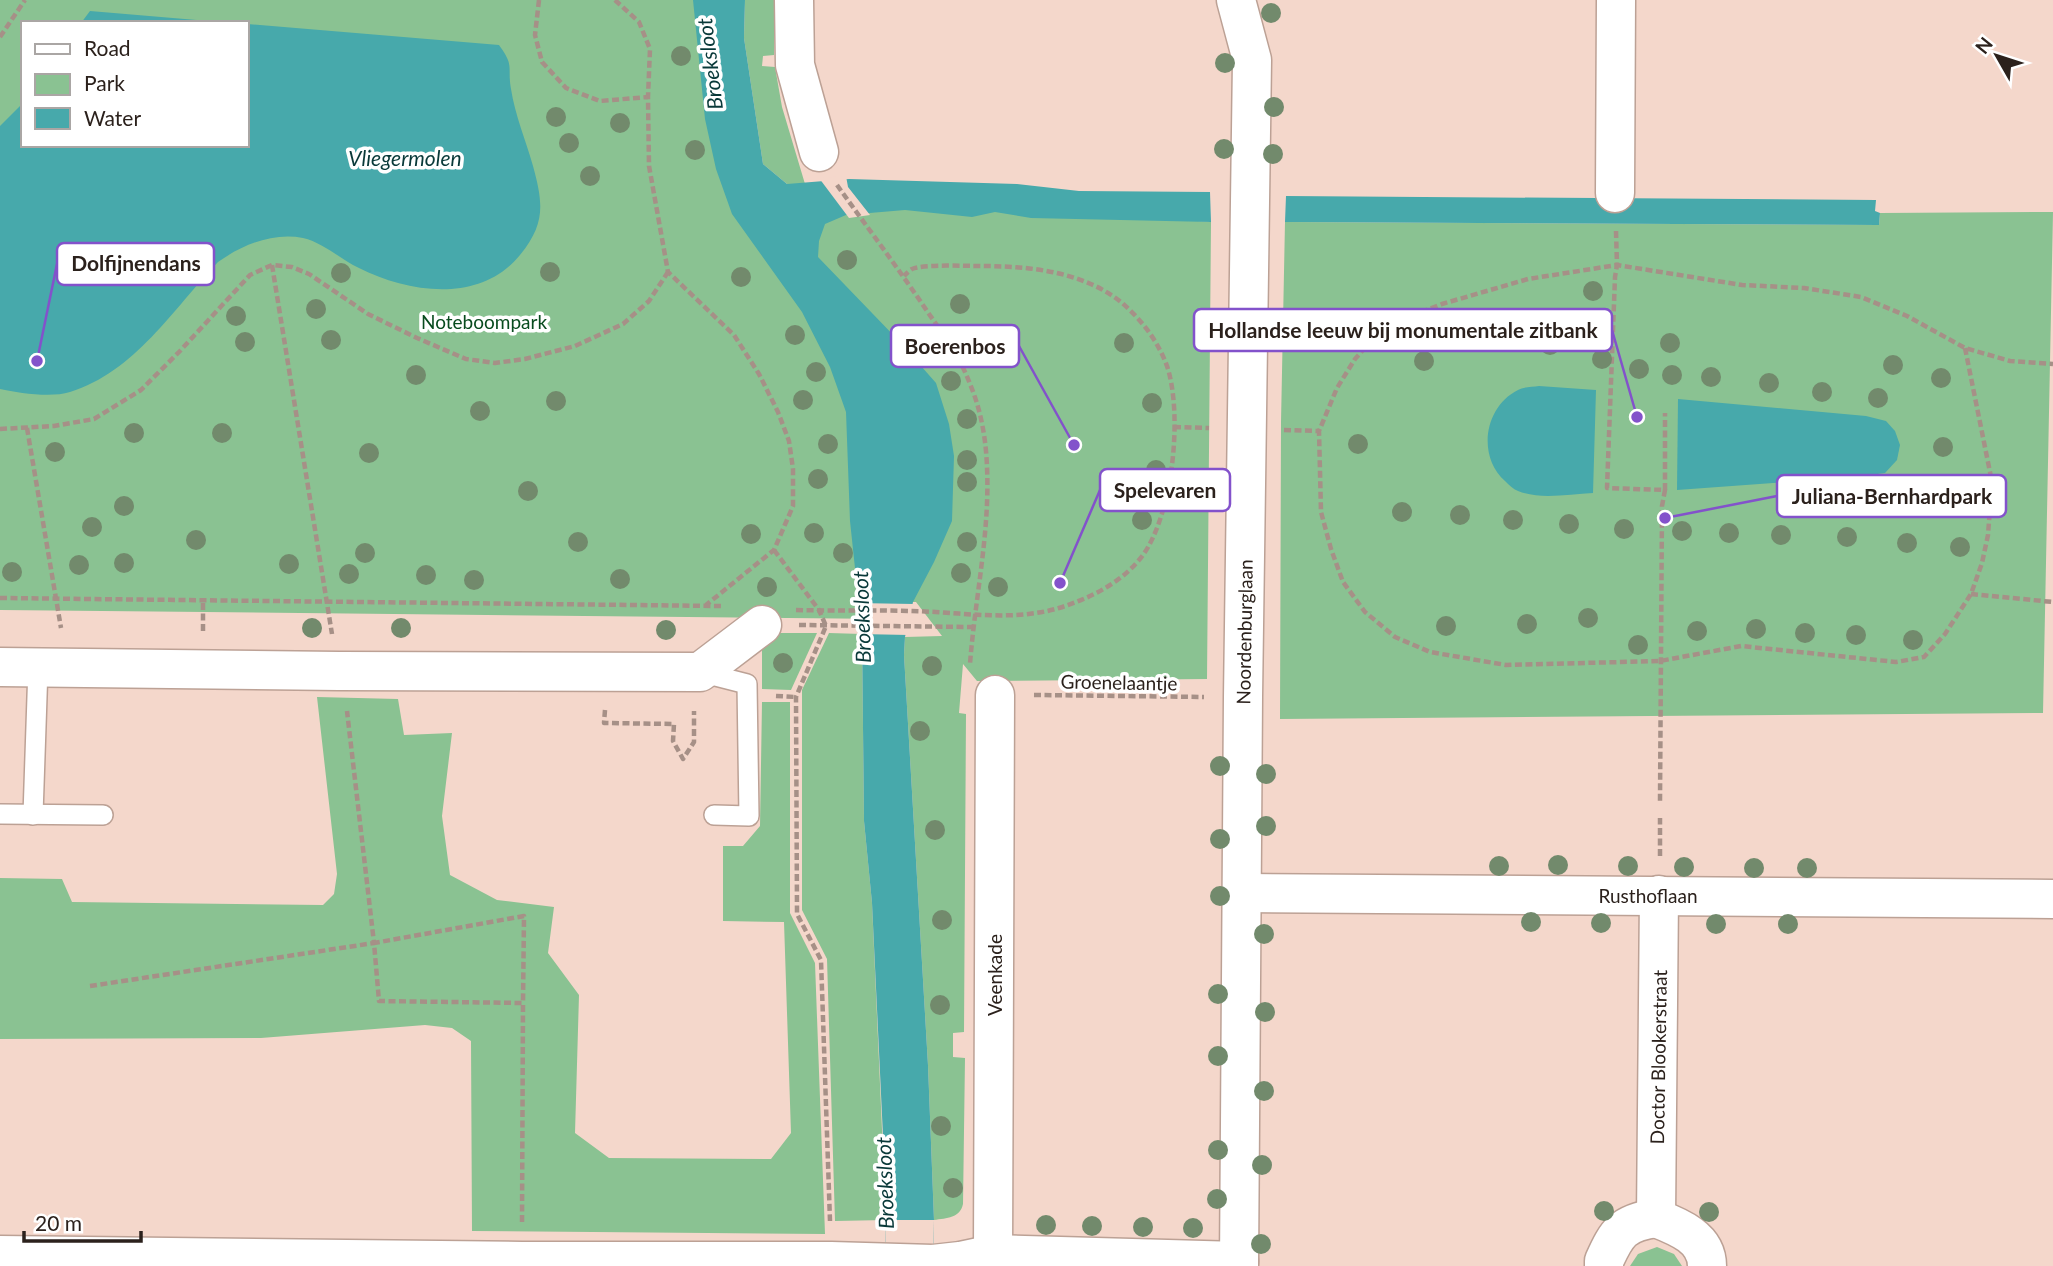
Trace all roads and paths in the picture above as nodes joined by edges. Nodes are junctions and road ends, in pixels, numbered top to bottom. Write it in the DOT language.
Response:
graph roads {
  1 [pos="25,0"];
  2 [pos="539,0"];
  3 [pos="615,0"];
  4 [pos="794,0"];
  5 [pos="1236,0"];
  6 [pos="1616,0"];
  7 [pos="0,37"];
  8 [pos="648,97"];
  9 [pos="825,165"];
  10 [pos="1616,209"];
  11 [pos="272,265"];
  12 [pos="1617,265"];
  13 [pos="668,272"];
  14 [pos="904,276"];
  15 [pos="1965,348"];
  16 [pos="2053,364"];
  17 [pos="1665,413"];
  18 [pos="27,428"];
  19 [pos="0,429"];
  20 [pos="1665,490"];
  21 [pos="774,550"];
  22 [pos="1971,594"];
  23 [pos="0,598"];
  24 [pos="56,599"];
  25 [pos="326,601"];
  26 [pos="2053,602"];
  27 [pos="706,605"];
  28 [pos="729,607"];
  29 [pos="819,611"];
  30 [pos="976,614"];
  31 [pos="777,618"];
  32 [pos="841,625"];
  33 [pos="1660,661"];
  34 [pos="0,667"];
  35 [pos="54,667"];
  36 [pos="339,671"];
  37 [pos="700,672"];
  38 [pos="995,695"];
  39 [pos="1243,697"];
  40 [pos="604,710"];
  41 [pos="683,759"];
  42 [pos="1660,801"];
  43 [pos="0,814"];
  44 [pos="33,815"];
  45 [pos="103,815"];
  46 [pos="715,815"];
  47 [pos="1242,893"];
  48 [pos="1659,895"];
  49 [pos="2053,899"];
  50 [pos="374,943"];
  51 [pos="90,986"];
  52 [pos="523,1003"];
  53 [pos="1656,1218"];
  54 [pos="0,1255"];
  55 [pos="522,1261"];
  56 [pos="831,1261"];
  57 [pos="962,1261"];
  58 [pos="1239,1264"];
  59 [pos="1604,1266"];
  60 [pos="1707,1266"];
  1 -- 7 [label="path"];
  2 -- 8 [label="path"];
  3 -- 8 [label="path"];
  4 -- 9 [label="street"];
  5 -- 39 [label="street, Noordenburglaan"];
  6 -- 10 [label="street"];
  8 -- 13 [label="path"];
  9 -- 14 [label="path"];
  10 -- 12 [label="path"];
  11 -- 13 [label="path"];
  11 -- 18 [label="path"];
  11 -- 25 [label="path"];
  12 -- 15 [label="path"];
  12 -- 20 [label="path"];
  12 -- 33 [label="path"];
  13 -- 21 [label="path"];
  14 -- 30 [label="path"];
  14 -- 30 [label="path"];
  15 -- 16 [label="path"];
  15 -- 22 [label="path"];
  17 -- 20 [label="path"];
  18 -- 19 [label="path"];
  18 -- 24 [label="path"];
  20 -- 33 [label="path"];
  21 -- 27 [label="path"];
  21 -- 29 [label="path"];
  22 -- 26 [label="path"];
  22 -- 33 [label="path"];
  23 -- 24 [label="path"];
  24 -- 25 [label="path"];
  24 -- 35 [label="path"];
  25 -- 27 [label="path"];
  25 -- 36 [label="path"];
  27 -- 28 [label="path"];
  29 -- 30 [label="path"];
  29 -- 31 [label="path"];
  29 -- 56 [label="path"];
  30 -- 32 [label="path"];
  31 -- 37 [label="street"];
  33 -- 42 [label="path"];
  34 -- 35 [label="street"];
  35 -- 36 [label="street"];
  35 -- 44 [label="lane"];
  36 -- 37 [label="street"];
  36 -- 50 [label="path"];
  37 -- 46 [label="lane"];
  38 -- 39 [label="path, Groenelaantje"];
  38 -- 57 [label="street, Veenkade"];
  39 -- 47 [label="street, Noordenburglaan"];
  40 -- 41 [label="path"];
  43 -- 44 [label="lane"];
  44 -- 45 [label="lane"];
  47 -- 48 [label="street, Rusthoflaan"];
  47 -- 58 [label="street, Noordenburglaan"];
  48 -- 49 [label="street, Rusthoflaan"];
  48 -- 53 [label="street, Doctor Blookerstraat"];
  50 -- 51 [label="path"];
  50 -- 52 [label="path"];
  50 -- 52 [label="path"];
  52 -- 55 [label="path"];
  53 -- 59 [label="street"];
  53 -- 60 [label="street"];
  54 -- 55 [label="street"];
  55 -- 56 [label="street"];
  56 -- 57 [label="street"];
  57 -- 58 [label="street"];
}
